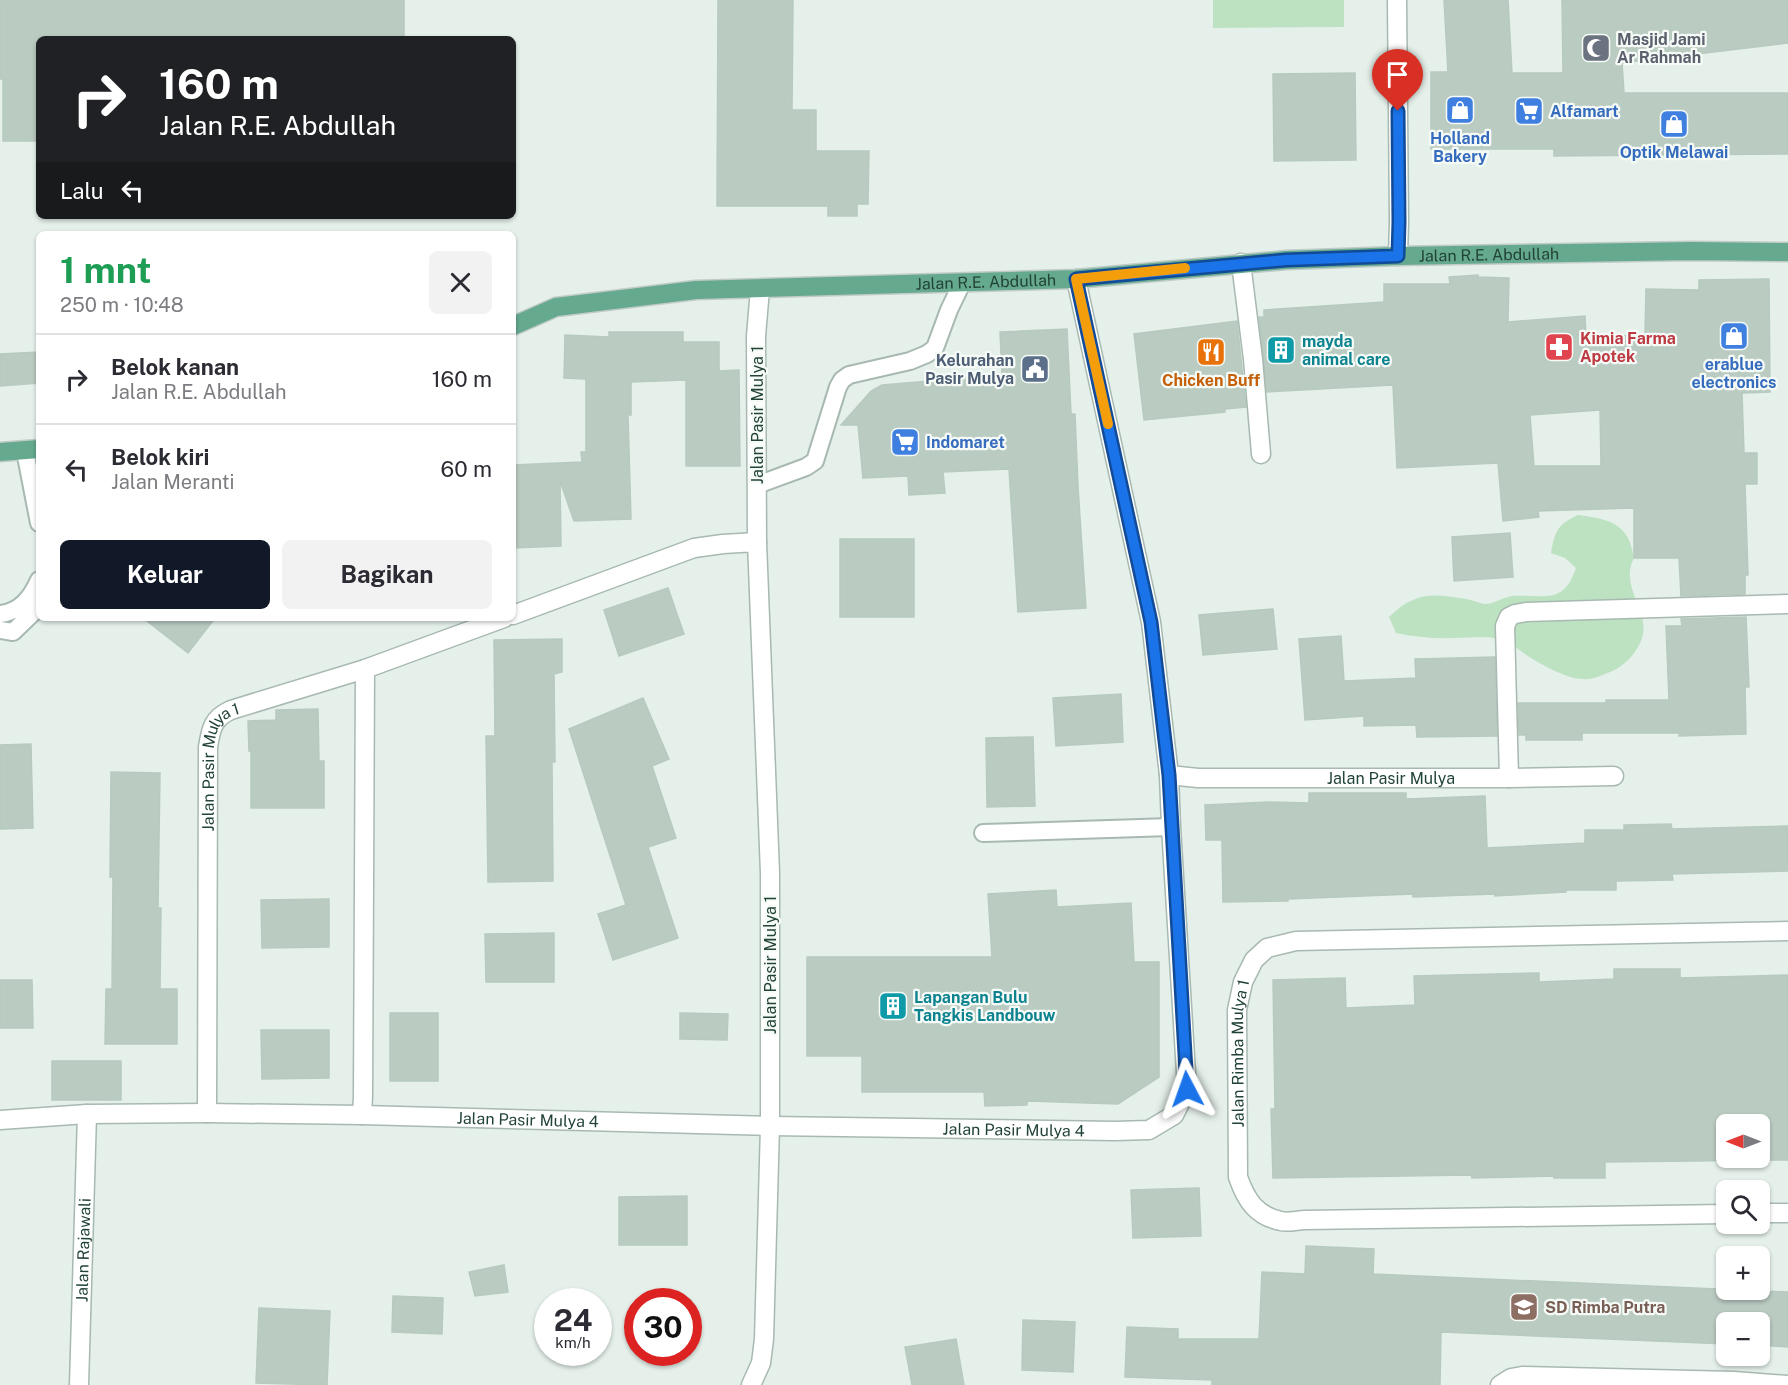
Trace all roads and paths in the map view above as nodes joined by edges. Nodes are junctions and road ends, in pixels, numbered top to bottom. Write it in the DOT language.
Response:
graph roads {
  1 [pos="1397,0"];
  2 [pos="1788,252"];
  3 [pos="1398,256"];
  4 [pos="1241,263"];
  5 [pos="1076,279"];
  6 [pos="962,283"];
  7 [pos="760,289"];
  8 [pos="516,325"];
  9 [pos="32,450"];
  10 [pos="0,452"];
  11 [pos="1261,454"];
  12 [pos="757,485"];
  13 [pos="36,492"];
  14 [pos="757,542"];
  15 [pos="36,587"];
  16 [pos="1788,604"];
  17 [pos="36,610"];
  18 [pos="0,614"];
  19 [pos="516,614"];
  20 [pos="496,621"];
  21 [pos="0,630"];
  22 [pos="366,669"];
  23 [pos="1169,775"];
  24 [pos="1614,776"];
  25 [pos="1509,778"];
  26 [pos="1171,827"];
  27 [pos="983,833"];
  28 [pos="1788,931"];
  29 [pos="207,1113"];
  30 [pos="87,1114"];
  31 [pos="362,1115"];
  32 [pos="0,1120"];
  33 [pos="770,1126"];
  34 [pos="1770,1213"];
  35 [pos="1788,1213"];
  36 [pos="1716,1214"];
  37 [pos="80,1385"];
  38 [pos="751,1385"];
  39 [pos="1500,1385"];
  40 [pos="1788,1385"];
  1 -- 3 [label="street"];
  2 -- 3 [label="main road, Jalan R.E. Abdullah"];
  3 -- 4 [label="main road, Jalan R.E. Abdullah"];
  4 -- 5 [label="main road, Jalan R.E. Abdullah"];
  4 -- 11 [label="street"];
  5 -- 6 [label="main road, Jalan R.E. Abdullah"];
  5 -- 23 [label="street, Jalan Pasir Mulya 4"];
  6 -- 7 [label="main road, Jalan R.E. Abdullah"];
  6 -- 12 [label="lane"];
  7 -- 8 [label="main road, Jalan R.E. Abdullah"];
  7 -- 12 [label="street, Jalan Pasir Mulya 1"];
  9 -- 10 [label="main road"];
  9 -- 13 [label="lane"];
  12 -- 14 [label="street, Jalan Pasir Mulya 1"];
  14 -- 19 [label="street"];
  14 -- 33 [label="street, Jalan Pasir Mulya 1"];
  15 -- 18 [label="lane"];
  16 -- 25 [label="street"];
  17 -- 21 [label="lane"];
  20 -- 22 [label="street, Jalan Pasir Mulya 1"];
  22 -- 29 [label="street, Jalan Pasir Mulya 1"];
  22 -- 31 [label="street"];
  23 -- 25 [label="street, Jalan Pasir Mulya"];
  23 -- 26 [label="street, Jalan Pasir Mulya 4"];
  24 -- 25 [label="street, Jalan Pasir Mulya"];
  26 -- 27 [label="lane"];
  26 -- 33 [label="street, Jalan Pasir Mulya 4"];
  28 -- 36 [label="street, Jalan Rimba Mulya 1"];
  29 -- 30 [label="street, Jalan Pasir Mulya 4"];
  29 -- 31 [label="street, Jalan Pasir Mulya 4"];
  30 -- 32 [label="street, Jalan Pasir Mulya 4"];
  30 -- 37 [label="street, Jalan Rajawali"];
  31 -- 33 [label="street, Jalan Pasir Mulya 4"];
  33 -- 38 [label="street, Jalan Pasir Mulya 1"];
  34 -- 35 [label="street"];
  39 -- 40 [label="street"];
}
